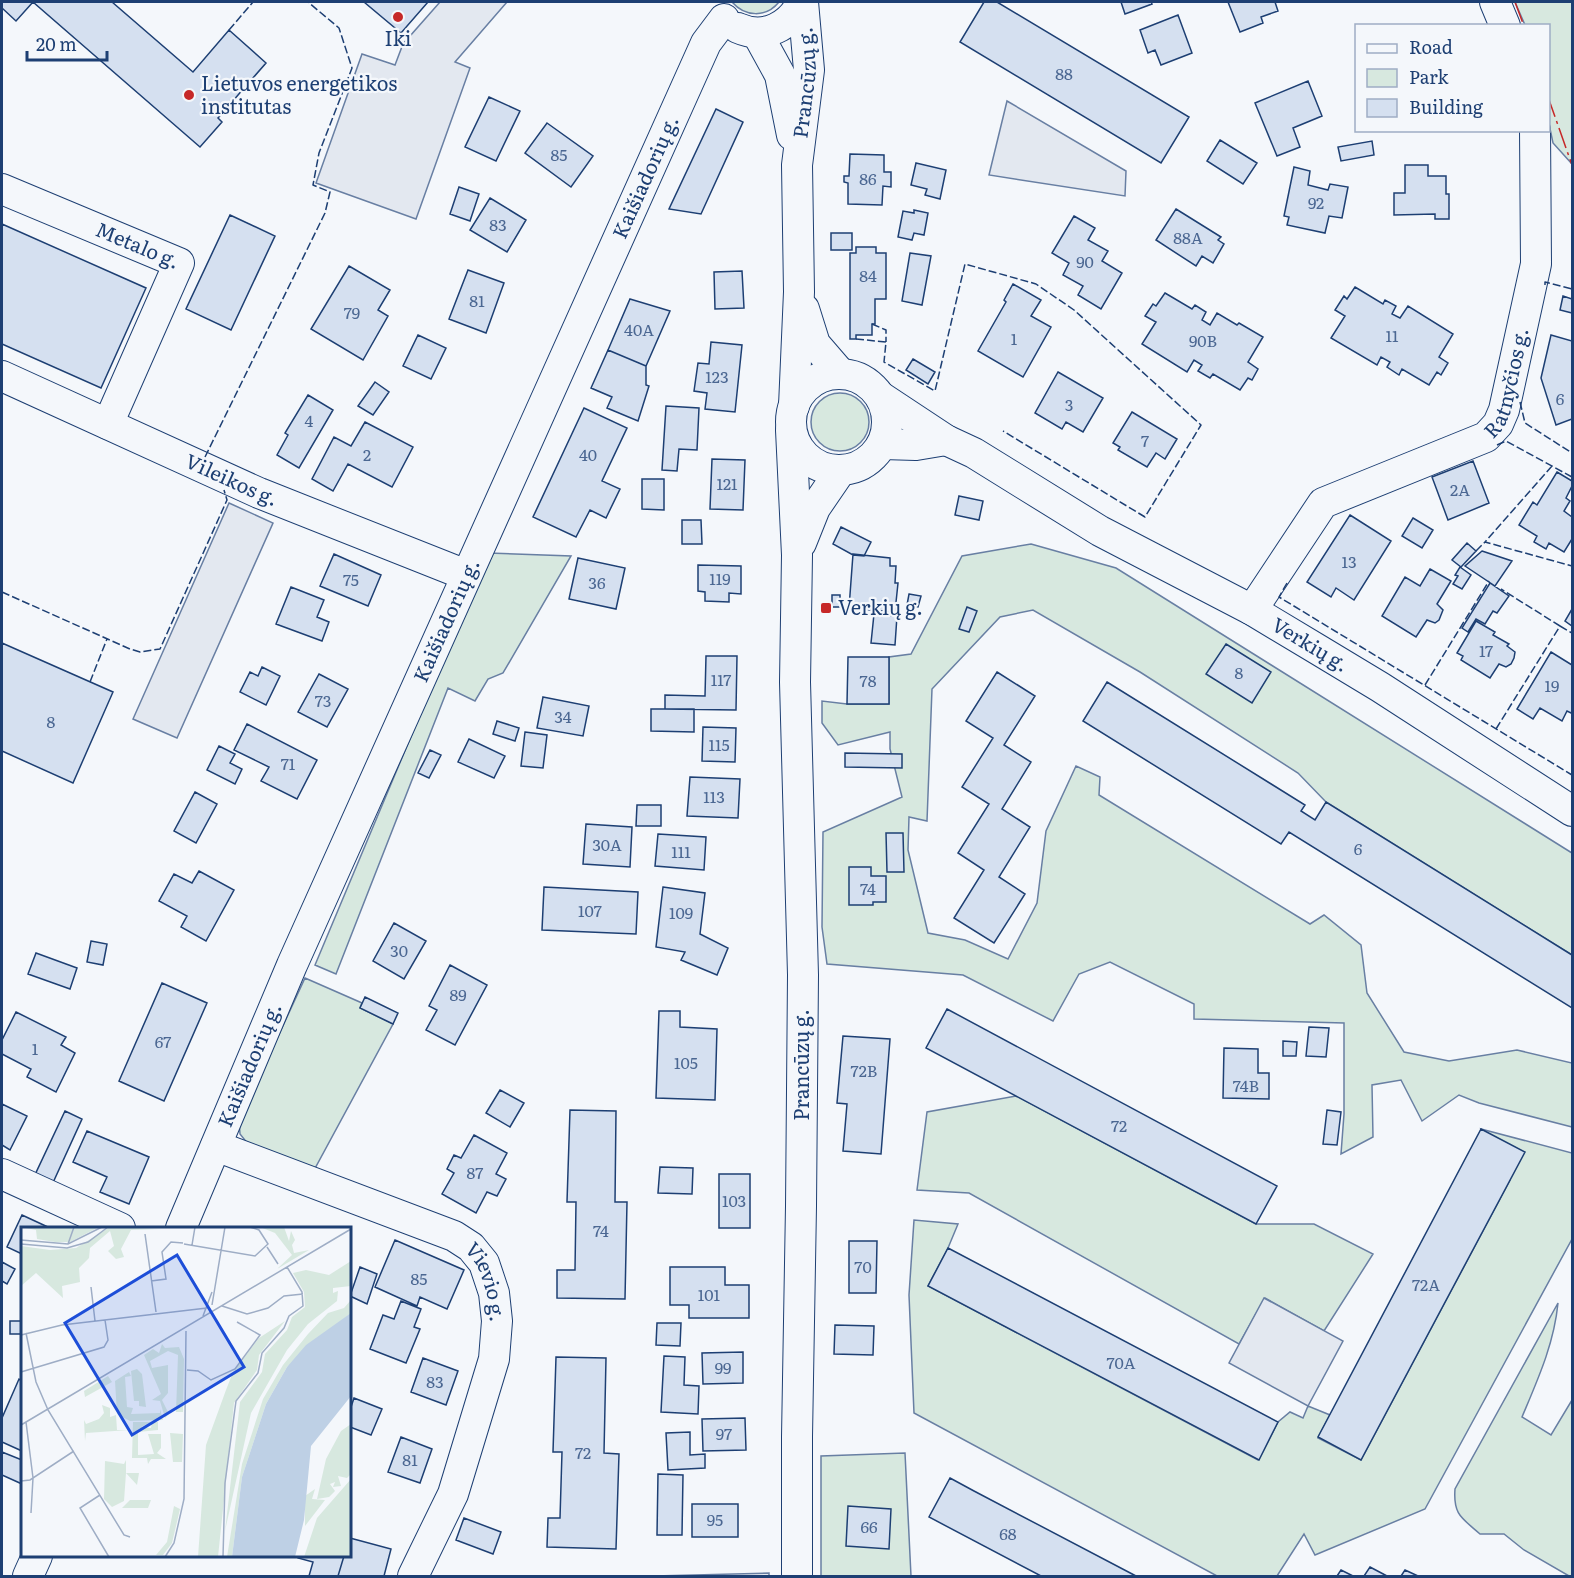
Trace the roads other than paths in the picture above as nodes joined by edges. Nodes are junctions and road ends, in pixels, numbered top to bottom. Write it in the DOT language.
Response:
graph roads {
  1 [pos="802,2"];
  2 [pos="1495,2"];
  3 [pos="719,10"];
  4 [pos="1504,24"];
  5 [pos="757,33"];
  6 [pos="1535,132"];
  7 [pos="797,165"];
  8 [pos="2,189"];
  9 [pos="799,292"];
  10 [pos="840,374"];
  11 [pos="2,376"];
  12 [pos="881,397"];
  13 [pos="793,418"];
  14 [pos="108,424"];
  15 [pos="946,440"];
  16 [pos="883,444"];
  17 [pos="841,471"];
  18 [pos="797,555"];
  19 [pos="466,575"];
  20 [pos="1252,610"];
  21 [pos="1572,811"];
  22 [pos="216,1146"];
  23 [pos="2,1174"];
  24 [pos="118,1227"];
  25 [pos="181,1227"];
  26 [pos="37,1557"];
  27 [pos="28,1576"];
  28 [pos="413,1576"];
  29 [pos="797,1576"];
  1 -- 5 [label="street"];
  1 -- 7 [label="street, Prancūzų g."];
  2 -- 4 [label="street"];
  3 -- 5 [label="street"];
  3 -- 19 [label="street, Kaišiadorių g."];
  5 -- 7 [label="street, Prancūzų g."];
  6 -- 20 [label="street, Ratnyčios g."];
  7 -- 9 [label="street, Prancūzų g."];
  8 -- 14 [label="street, Metalo g."];
  9 -- 10 [label="street, Prancūzų g."];
  9 -- 13 [label="street, Prancūzų g."];
  10 -- 12 [label="street"];
  10 -- 13 [label="street"];
  11 -- 14 [label="street, Vileikos g."];
  12 -- 15 [label="street, Verkių g."];
  12 -- 16 [label="street"];
  13 -- 17 [label="street"];
  13 -- 18 [label="street, Prancūzų g."];
  14 -- 19 [label="street, Vileikos g."];
  15 -- 16 [label="street"];
  15 -- 20 [label="street, Verkių g."];
  16 -- 17 [label="street"];
  17 -- 18 [label="street, Prancūzų g."];
  18 -- 29 [label="street, Prancūzų g."];
  19 -- 22 [label="street, Kaišiadorių g."];
  20 -- 21 [label="street, Verkių g."];
  22 -- 25 [label="street, Kaišiadorių g."];
  22 -- 28 [label="street, Vievio g."];
  23 -- 24 [label="street"];
  26 -- 27 [label="street"];
}
